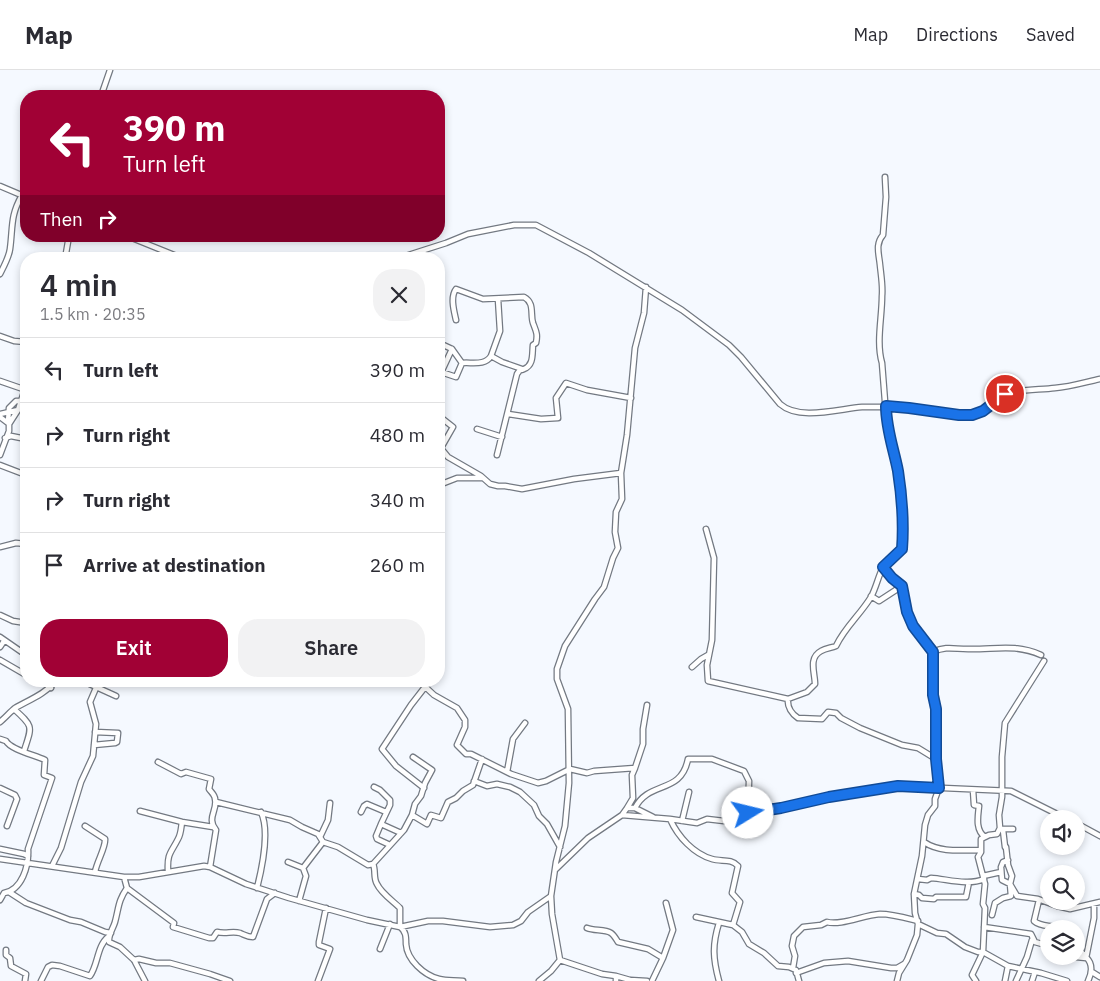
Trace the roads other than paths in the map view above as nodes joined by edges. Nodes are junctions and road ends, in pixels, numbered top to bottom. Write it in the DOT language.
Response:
graph roads {
  1 [pos="110,70"];
  2 [pos="104,90"];
  3 [pos="885,177"];
  4 [pos="0,186"];
  5 [pos="20,194"];
  6 [pos="20,200"];
  7 [pos="142,242"];
  8 [pos="167,252"];
  9 [pos="418,252"];
  10 [pos="0,274"];
  11 [pos="646,287"];
  12 [pos="498,299"];
  13 [pos="456,320"];
  14 [pos="0,336"];
  15 [pos="20,342"];
  16 [pos="445,346"];
  17 [pos="452,349"];
  18 [pos="491,356"];
  19 [pos="445,361"];
  20 [pos="462,363"];
  21 [pos="522,369"];
  22 [pos="445,370"];
  23 [pos="1100,379"];
  24 [pos="0,381"];
  25 [pos="20,386"];
  26 [pos="631,398"];
  27 [pos="20,401"];
  28 [pos="20,406"];
  29 [pos="886,406"];
  30 [pos="18,410"];
  31 [pos="7,412"];
  32 [pos="508,414"];
  33 [pos="0,416"];
  34 [pos="445,421"];
  35 [pos="8,423"];
  36 [pos="477,429"];
  37 [pos="10,434"];
  38 [pos="20,437"];
  39 [pos="502,437"];
  40 [pos="445,439"];
  41 [pos="3,441"];
  42 [pos="445,453"];
  43 [pos="496,454"];
  44 [pos="0,455"];
  45 [pos="0,464"];
  46 [pos="20,472"];
  47 [pos="621,473"];
  48 [pos="483,478"];
  49 [pos="445,483"];
  50 [pos="706,529"];
  51 [pos="20,543"];
  52 [pos="0,547"];
  53 [pos="883,567"];
  54 [pos="902,586"];
  55 [pos="871,596"];
  56 [pos="0,615"];
  57 [pos="20,622"];
  58 [pos="2,639"];
  59 [pos="0,647"];
  60 [pos="20,651"];
  61 [pos="933,652"];
  62 [pos="708,655"];
  63 [pos="1042,655"];
  64 [pos="0,660"];
  65 [pos="1044,662"];
  66 [pos="692,667"];
  67 [pos="20,672"];
  68 [pos="425,687"];
  69 [pos="51,688"];
  70 [pos="96,688"];
  71 [pos="116,696"];
  72 [pos="788,699"];
  73 [pos="647,705"];
  74 [pos="14,709"];
  75 [pos="0,722"];
  76 [pos="524,723"];
  77 [pos="95,732"];
  78 [pos="0,739"];
  79 [pos="94,745"];
  80 [pos="24,751"];
  81 [pos="413,758"];
  82 [pos="482,759"];
  83 [pos="936,759"];
  84 [pos="158,762"];
  85 [pos="635,768"];
  86 [pos="568,771"];
  87 [pos="506,772"];
  88 [pos="474,781"];
  89 [pos="374,787"];
  90 [pos="0,788"];
  91 [pos="424,788"];
  92 [pos="939,788"];
  93 [pos="973,790"];
  94 [pos="689,792"];
  95 [pos="1002,792"];
  96 [pos="216,802"];
  97 [pos="330,803"];
  98 [pos="627,808"];
  99 [pos="635,808"];
  100 [pos="1048,810"];
  101 [pos="140,811"];
  102 [pos="261,812"];
  103 [pos="361,812"];
  104 [pos="386,812"];
  105 [pos="748,813"];
  106 [pos="412,815"];
  107 [pos="622,815"];
  108 [pos="653,817"];
  109 [pos="670,819"];
  110 [pos="682,821"];
  111 [pos="182,822"];
  112 [pos="381,824"];
  113 [pos="7,826"];
  114 [pos="85,826"];
  115 [pos="213,827"];
  116 [pos="1001,828"];
  117 [pos="1085,828"];
  118 [pos="1013,829"];
  119 [pos="402,833"];
  120 [pos="1100,836"];
  121 [pos="320,837"];
  122 [pos="984,837"];
  123 [pos="323,842"];
  124 [pos="924,842"];
  125 [pos="390,845"];
  126 [pos="560,847"];
  127 [pos="0,849"];
  128 [pos="981,850"];
  129 [pos="0,859"];
  130 [pos="28,859"];
  131 [pos="1008,860"];
  132 [pos="288,862"];
  133 [pos="373,864"];
  134 [pos="52,866"];
  135 [pos="210,867"];
  136 [pos="303,868"];
  137 [pos="555,870"];
  138 [pos="168,871"];
  139 [pos="95,872"];
  140 [pos="1001,872"];
  141 [pos="124,877"];
  142 [pos="983,878"];
  143 [pos="918,879"];
  144 [pos="969,882"];
  145 [pos="1010,884"];
  146 [pos="127,888"];
  147 [pos="257,888"];
  148 [pos="9,892"];
  149 [pos="276,893"];
  150 [pos="914,894"];
  151 [pos="552,896"];
  152 [pos="0,900"];
  153 [pos="1039,900"];
  154 [pos="299,901"];
  155 [pos="1100,902"];
  156 [pos="666,903"];
  157 [pos="1094,904"];
  158 [pos="540,905"];
  159 [pos="326,908"];
  160 [pos="551,912"];
  161 [pos="992,915"];
  162 [pos="696,917"];
  163 [pos="719,923"];
  164 [pos="918,923"];
  165 [pos="390,924"];
  166 [pos="733,925"];
  167 [pos="1040,925"];
  168 [pos="400,927"];
  169 [pos="984,927"];
  170 [pos="586,928"];
  171 [pos="110,935"];
  172 [pos="1032,940"];
  173 [pos="1040,943"];
  174 [pos="380,949"];
  175 [pos="6,950"];
  176 [pos="983,952"];
  177 [pos="663,958"];
  178 [pos="1086,958"];
  179 [pos="134,960"];
  180 [pos="560,960"];
  181 [pos="905,964"];
  182 [pos="1008,966"];
  183 [pos="793,968"];
  184 [pos="1022,968"];
  185 [pos="1035,972"];
  186 [pos="1092,972"];
  187 [pos="796,973"];
  188 [pos="430,975"];
  189 [pos="972,975"];
  190 [pos="1100,976"];
  191 [pos="616,978"];
  192 [pos="25,981"];
  193 [pos="41,981"];
  194 [pos="145,981"];
  195 [pos="230,981"];
  196 [pos="318,981"];
  197 [pos="434,981"];
  198 [pos="463,981"];
  199 [pos="539,981"];
  200 [pos="647,981"];
  201 [pos="652,981"];
  202 [pos="719,981"];
  203 [pos="799,981"];
  204 [pos="897,981"];
  205 [pos="970,981"];
  206 [pos="976,981"];
  207 [pos="1005,981"];
  208 [pos="1016,981"];
  209 [pos="1032,981"];
  210 [pos="1068,981"];
  211 [pos="1088,981"];
  1 -- 2 [label="street"];
  3 -- 29 [label="street"];
  4 -- 5 [label="street"];
  6 -- 10 [label="street"];
  7 -- 8 [label="street"];
  9 -- 11 [label="street"];
  11 -- 26 [label="street"];
  11 -- 29 [label="street"];
  12 -- 13 [label="street"];
  12 -- 18 [label="street"];
  12 -- 21 [label="street"];
  14 -- 15 [label="street"];
  16 -- 17 [label="street"];
  17 -- 19 [label="street"];
  17 -- 20 [label="street"];
  18 -- 20 [label="street"];
  18 -- 21 [label="street"];
  20 -- 22 [label="street"];
  21 -- 32 [label="street"];
  23 -- 29 [label="street"];
  24 -- 25 [label="street"];
  26 -- 32 [label="street"];
  26 -- 47 [label="street"];
  27 -- 31 [label="street"];
  28 -- 30 [label="street"];
  29 -- 53 [label="street"];
  30 -- 31 [label="street"];
  30 -- 35 [label="street"];
  31 -- 33 [label="street"];
  31 -- 35 [label="street"];
  32 -- 39 [label="street"];
  33 -- 35 [label="street"];
  34 -- 40 [label="street"];
  35 -- 37 [label="street"];
  36 -- 39 [label="street"];
  37 -- 38 [label="street"];
  37 -- 41 [label="street"];
  39 -- 43 [label="street"];
  41 -- 44 [label="street"];
  42 -- 48 [label="street"];
  45 -- 46 [label="street"];
  47 -- 48 [label="street"];
  47 -- 86 [label="street"];
  48 -- 49 [label="street"];
  50 -- 62 [label="street"];
  51 -- 52 [label="street"];
  53 -- 54 [label="street"];
  53 -- 55 [label="street"];
  54 -- 55 [label="street"];
  54 -- 61 [label="street"];
  55 -- 72 [label="street"];
  56 -- 57 [label="street"];
  58 -- 59 [label="street"];
  58 -- 60 [label="street"];
  61 -- 63 [label="street"];
  61 -- 83 [label="street"];
  62 -- 66 [label="street"];
  62 -- 72 [label="street"];
  64 -- 67 [label="street"];
  65 -- 95 [label="street"];
  68 -- 82 [label="street"];
  68 -- 91 [label="street"];
  69 -- 74 [label="street"];
  70 -- 71 [label="street"];
  70 -- 77 [label="street"];
  72 -- 83 [label="street"];
  73 -- 85 [label="street"];
  74 -- 75 [label="street"];
  74 -- 80 [label="street"];
  76 -- 87 [label="street"];
  77 -- 79 [label="street"];
  77 -- 79 [label="street"];
  78 -- 80 [label="street"];
  79 -- 134 [label="street"];
  80 -- 130 [label="street"];
  81 -- 91 [label="street"];
  82 -- 87 [label="street"];
  82 -- 88 [label="street"];
  83 -- 92 [label="street"];
  84 -- 96 [label="street"];
  85 -- 86 [label="street"];
  85 -- 98 [label="street"];
  86 -- 87 [label="street"];
  86 -- 126 [label="street"];
  88 -- 106 [label="street"];
  88 -- 126 [label="street"];
  89 -- 104 [label="street"];
  90 -- 113 [label="street"];
  91 -- 106 [label="street"];
  92 -- 93 [label="street"];
  92 -- 105 [label="street"];
  92 -- 124 [label="street"];
  93 -- 95 [label="street"];
  93 -- 122 [label="street"];
  94 -- 110 [label="street"];
  95 -- 100 [label="street"];
  95 -- 116 [label="street"];
  96 -- 102 [label="street"];
  96 -- 115 [label="street"];
  97 -- 121 [label="street"];
  98 -- 99 [label="street"];
  98 -- 107 [label="street"];
  99 -- 105 [label="street"];
  99 -- 108 [label="street"];
  101 -- 111 [label="street"];
  102 -- 121 [label="street"];
  102 -- 147 [label="street"];
  103 -- 104 [label="street"];
  104 -- 112 [label="street"];
  105 -- 110 [label="street"];
  106 -- 119 [label="street"];
  107 -- 108 [label="street"];
  107 -- 137 [label="street"];
  108 -- 109 [label="street"];
  109 -- 110 [label="street"];
  109 -- 166 [label="street"];
  111 -- 115 [label="street"];
  111 -- 138 [label="street"];
  112 -- 119 [label="street"];
  112 -- 125 [label="street"];
  114 -- 139 [label="street"];
  115 -- 135 [label="street"];
  116 -- 118 [label="street"];
  116 -- 122 [label="street"];
  116 -- 131 [label="street"];
  117 -- 120 [label="street"];
  119 -- 125 [label="street"];
  121 -- 123 [label="street"];
  122 -- 128 [label="street"];
  123 -- 133 [label="street"];
  123 -- 136 [label="street"];
  124 -- 128 [label="street"];
  124 -- 143 [label="street"];
  125 -- 133 [label="street"];
  126 -- 137 [label="street"];
  127 -- 130 [label="street"];
  128 -- 142 [label="street"];
  129 -- 130 [label="street"];
  130 -- 134 [label="street"];
  130 -- 148 [label="street"];
  131 -- 140 [label="street"];
  131 -- 145 [label="street"];
  132 -- 136 [label="street"];
  133 -- 168 [label="street"];
  134 -- 139 [label="street"];
  135 -- 138 [label="street"];
  135 -- 147 [label="street"];
  136 -- 154 [label="street"];
  137 -- 151 [label="street"];
  138 -- 141 [label="street"];
  139 -- 141 [label="street"];
  140 -- 142 [label="street"];
  140 -- 145 [label="street"];
  141 -- 146 [label="street"];
  142 -- 144 [label="street"];
  142 -- 169 [label="street"];
  143 -- 144 [label="street"];
  143 -- 150 [label="street"];
  144 -- 150 [label="street"];
  145 -- 153 [label="street"];
  145 -- 161 [label="street"];
  146 -- 149 [label="street"];
  146 -- 171 [label="street"];
  147 -- 149 [label="street"];
  148 -- 152 [label="street"];
  148 -- 171 [label="street"];
  149 -- 154 [label="street"];
  150 -- 164 [label="street"];
  151 -- 158 [label="street"];
  151 -- 160 [label="street"];
  153 -- 157 [label="street"];
  153 -- 167 [label="street"];
  154 -- 159 [label="street"];
  155 -- 157 [label="street"];
  156 -- 177 [label="street"];
  157 -- 178 [label="street"];
  158 -- 160 [label="street"];
  158 -- 168 [label="street"];
  159 -- 165 [label="street"];
  159 -- 196 [label="street"];
  160 -- 180 [label="street"];
  162 -- 163 [label="street"];
  163 -- 166 [label="street"];
  163 -- 202 [label="street"];
  164 -- 176 [label="street"];
  164 -- 181 [label="street"];
  164 -- 183 [label="street"];
  165 -- 168 [label="street"];
  165 -- 174 [label="street"];
  166 -- 183 [label="street"];
  168 -- 188 [label="street"];
  169 -- 172 [label="street"];
  169 -- 176 [label="street"];
  170 -- 177 [label="street"];
  171 -- 179 [label="street"];
  171 -- 193 [label="street"];
  172 -- 173 [label="street"];
  172 -- 184 [label="street"];
  175 -- 192 [label="street"];
  176 -- 182 [label="street"];
  176 -- 189 [label="street"];
  177 -- 201 [label="street"];
  178 -- 186 [label="street"];
  179 -- 194 [label="street"];
  179 -- 195 [label="street"];
  180 -- 191 [label="street"];
  180 -- 199 [label="street"];
  181 -- 187 [label="street"];
  181 -- 204 [label="street"];
  182 -- 184 [label="street"];
  182 -- 207 [label="street"];
  183 -- 187 [label="street"];
  184 -- 185 [label="street"];
  184 -- 208 [label="street"];
  185 -- 209 [label="street"];
  185 -- 210 [label="street"];
  186 -- 190 [label="street"];
  186 -- 211 [label="street"];
  187 -- 203 [label="street"];
  188 -- 197 [label="street"];
  188 -- 198 [label="street"];
  189 -- 205 [label="street"];
  189 -- 206 [label="street"];
  191 -- 200 [label="street"];
}
